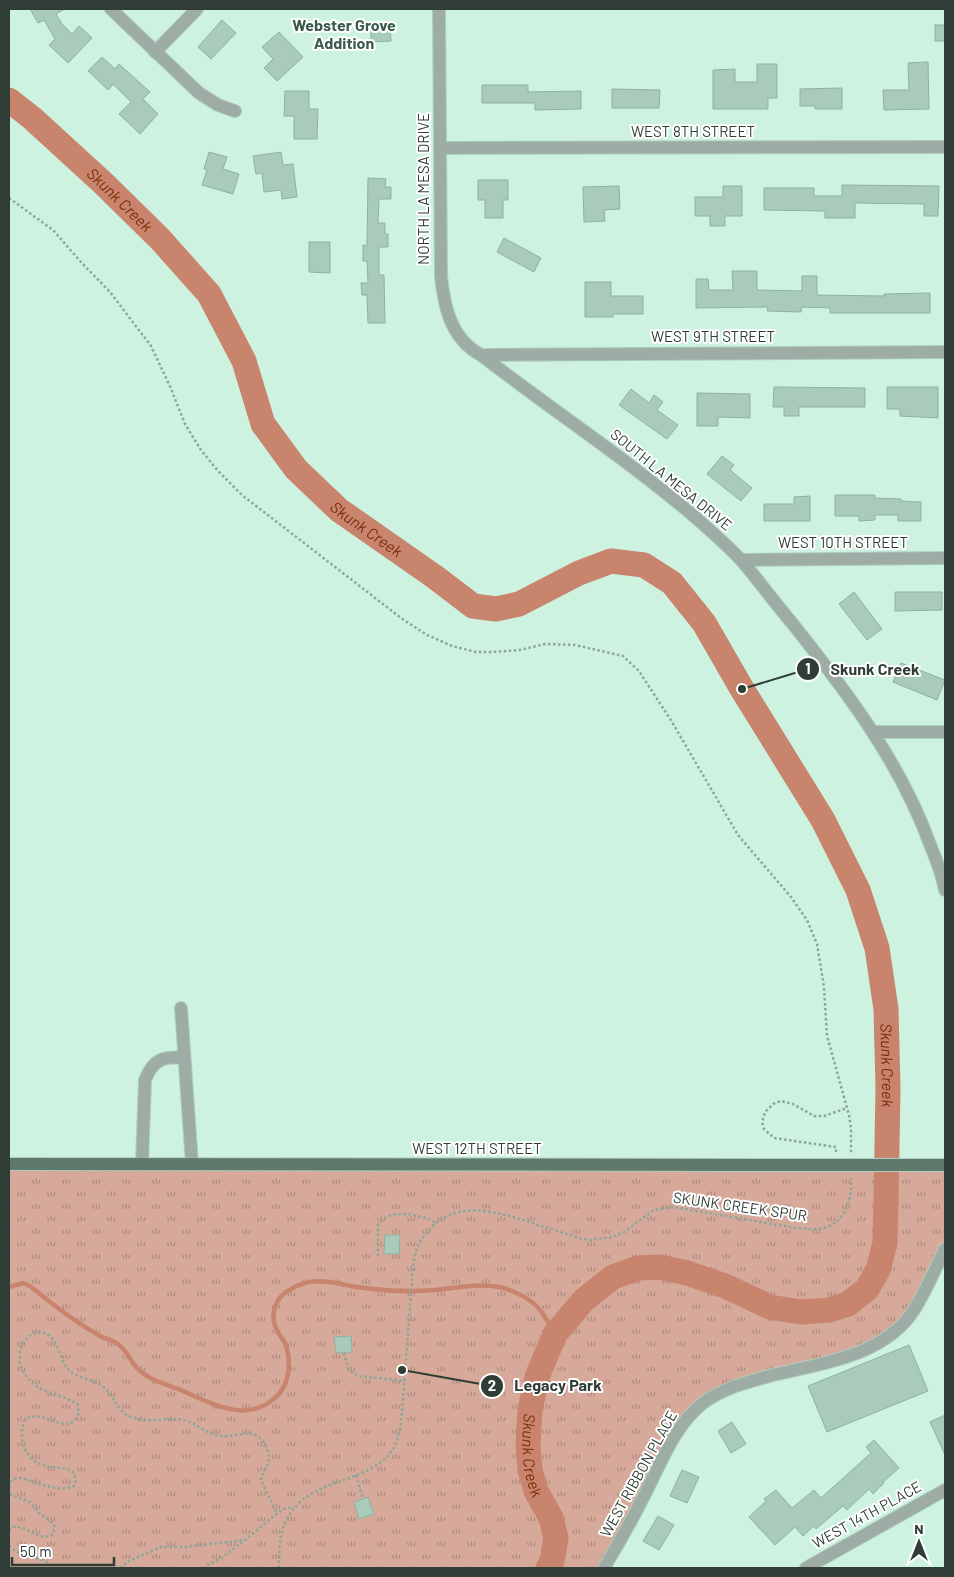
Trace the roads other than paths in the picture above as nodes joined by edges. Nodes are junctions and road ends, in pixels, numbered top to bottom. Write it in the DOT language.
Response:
graph roads {
  1 [pos="111,9"];
  2 [pos="197,9"];
  3 [pos="439,9"];
  4 [pos="155,52"];
  5 [pos="236,111"];
  6 [pos="945,147"];
  7 [pos="440,148"];
  8 [pos="945,352"];
  9 [pos="481,354"];
  10 [pos="945,558"];
  11 [pos="740,560"];
  12 [pos="873,732"];
  13 [pos="945,732"];
  14 [pos="944,882"];
  15 [pos="181,1008"];
  16 [pos="184,1058"];
  17 [pos="9,1164"];
  18 [pos="142,1164"];
  19 [pos="192,1164"];
  20 [pos="945,1165"];
  21 [pos="945,1249"];
  22 [pos="945,1490"];
  23 [pos="604,1568"];
  24 [pos="806,1568"];
  1 -- 4 [label="street"];
  2 -- 4 [label="street"];
  3 -- 7 [label="street, NORTH LA MESA DRIVE"];
  4 -- 5 [label="street"];
  6 -- 7 [label="street, WEST 8TH STREET"];
  7 -- 9 [label="street, NORTH LA MESA DRIVE"];
  8 -- 9 [label="street, WEST 9TH STREET"];
  9 -- 11 [label="street, SOUTH LA MESA DRIVE"];
  10 -- 11 [label="street, WEST 10TH STREET"];
  11 -- 12 [label="street, SOUTH LA MESA DRIVE"];
  12 -- 13 [label="street"];
  12 -- 14 [label="street, SOUTH LA MESA DRIVE"];
  15 -- 16 [label="street"];
  16 -- 18 [label="street"];
  16 -- 19 [label="street"];
  17 -- 18 [label="main road, WEST 12TH STREET"];
  18 -- 19 [label="main road, WEST 12TH STREET"];
  19 -- 20 [label="main road, WEST 12TH STREET, bridge"];
  21 -- 23 [label="street, WEST RIBBON PLACE"];
  22 -- 24 [label="street, WEST 14TH PLACE"];
}
